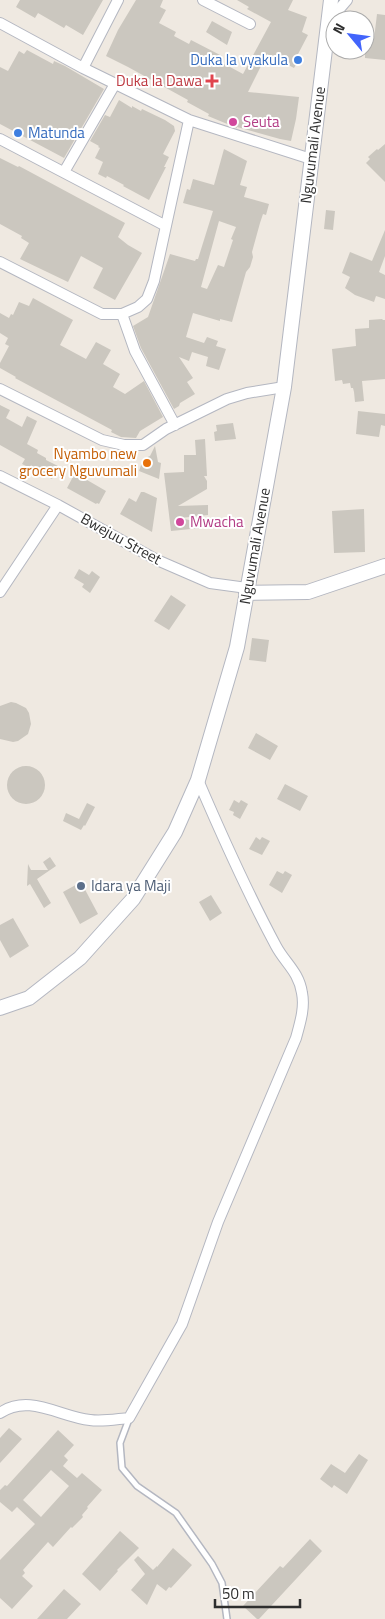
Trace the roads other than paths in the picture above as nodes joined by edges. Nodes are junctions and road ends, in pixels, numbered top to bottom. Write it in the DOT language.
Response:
graph roads {
  1 [pos="118,0"];
  2 [pos="203,0"];
  3 [pos="347,0"];
  4 [pos="339,10"];
  5 [pos="0,23"];
  6 [pos="250,24"];
  7 [pos="325,47"];
  8 [pos="83,68"];
  9 [pos="115,84"];
  10 [pos="188,120"];
  11 [pos="0,138"];
  12 [pos="311,159"];
  13 [pos="64,172"];
  14 [pos="166,226"];
  15 [pos="0,262"];
  16 [pos="122,314"];
  17 [pos="284,387"];
  18 [pos="0,389"];
  19 [pos="175,425"];
  20 [pos="0,476"];
  21 [pos="58,505"];
  22 [pos="385,566"];
  23 [pos="247,591"];
  24 [pos="0,592"];
  25 [pos="198,780"];
  26 [pos="0,1008"];
  27 [pos="0,1413"];
  28 [pos="129,1418"];
  29 [pos="226,1619"];
  1 -- 8 [label="street"];
  2 -- 6 [label="street"];
  3 -- 4 [label="street"];
  5 -- 8 [label="street"];
  7 -- 12 [label="street, Nguvumali Avenue"];
  8 -- 9 [label="street"];
  9 -- 10 [label="street"];
  9 -- 13 [label="street"];
  10 -- 12 [label="street"];
  10 -- 14 [label="street"];
  11 -- 13 [label="street"];
  12 -- 17 [label="street, Nguvumali Avenue"];
  13 -- 14 [label="street"];
  14 -- 16 [label="street"];
  15 -- 16 [label="street"];
  16 -- 19 [label="street"];
  17 -- 19 [label="street"];
  17 -- 23 [label="street, Nguvumali Avenue"];
  18 -- 19 [label="street"];
  20 -- 21 [label="street, Bwejuu Street"];
  21 -- 23 [label="street, Bwejuu Street"];
  21 -- 24 [label="street"];
  22 -- 23 [label="street"];
  23 -- 25 [label="street, Nguvumali Avenue"];
  25 -- 26 [label="street, Nguvumali Avenue"];
  25 -- 28 [label="street"];
  27 -- 28 [label="street"];
  28 -- 29 [label="lane"];
}
